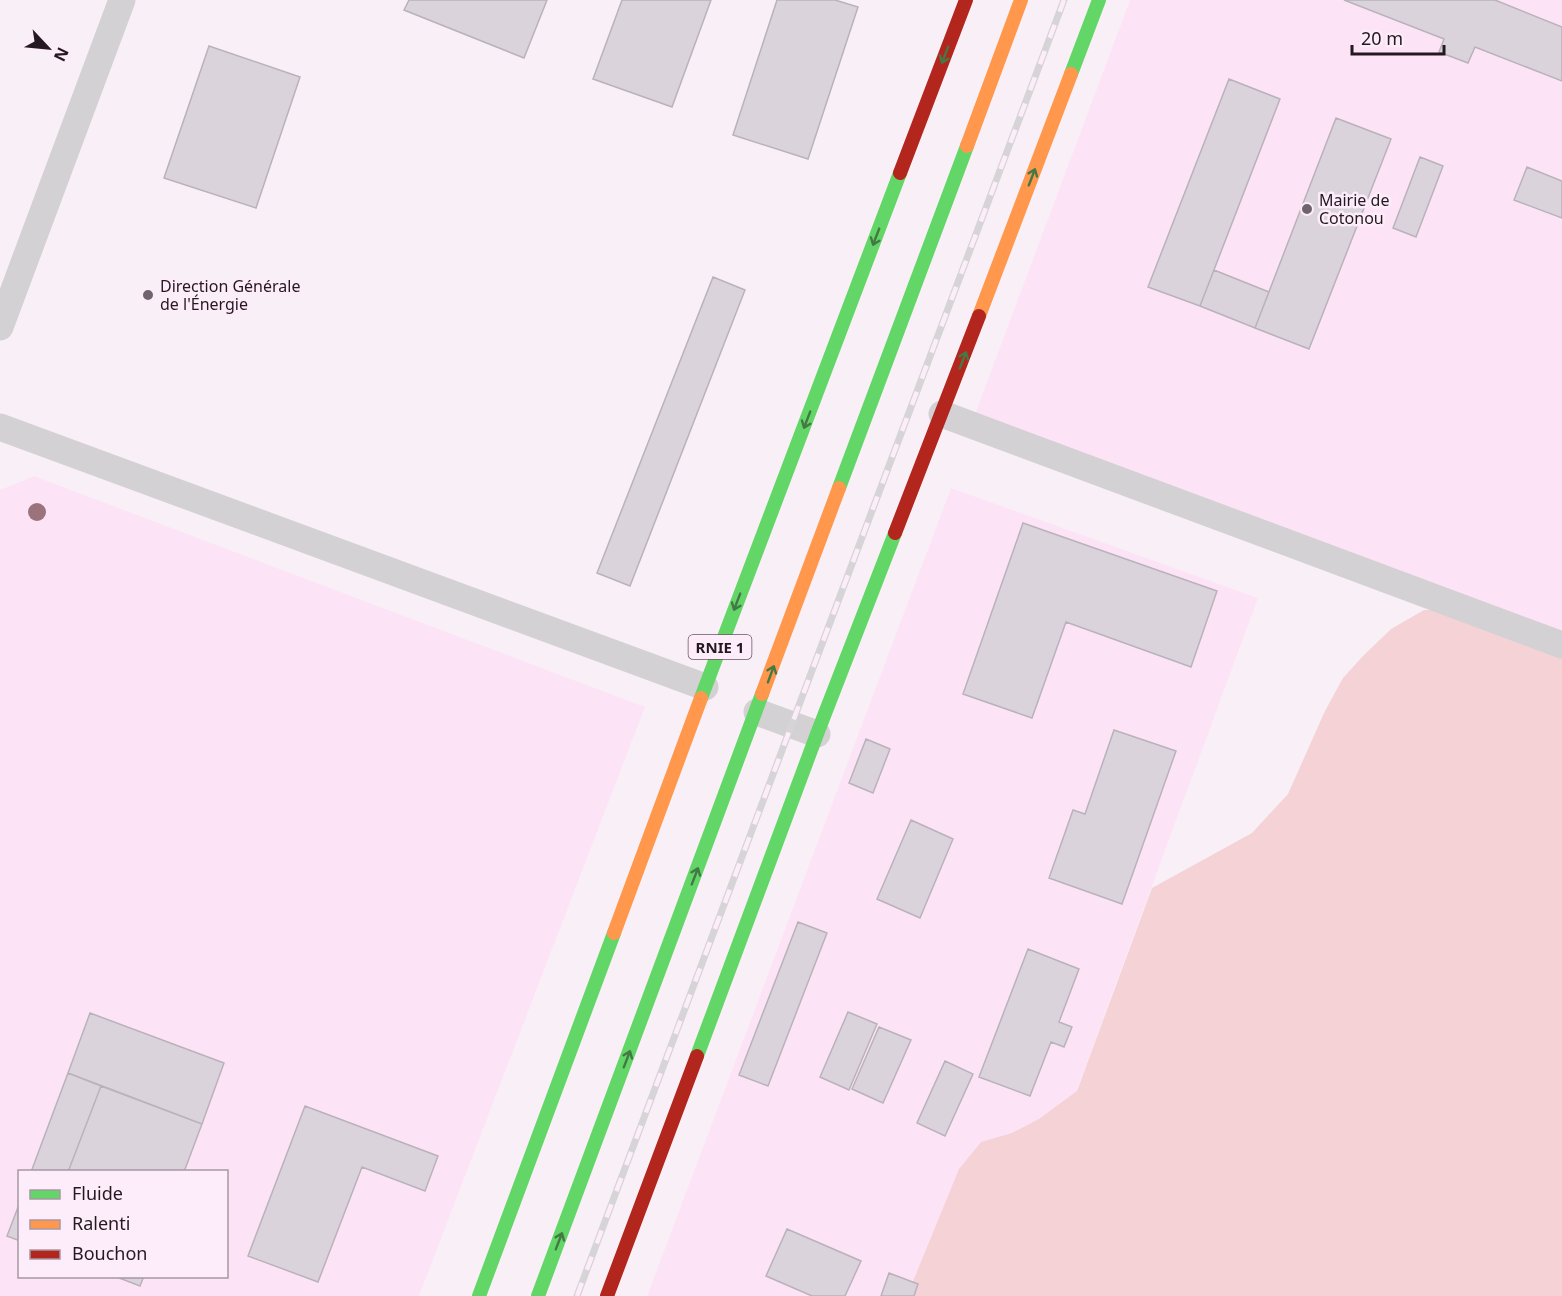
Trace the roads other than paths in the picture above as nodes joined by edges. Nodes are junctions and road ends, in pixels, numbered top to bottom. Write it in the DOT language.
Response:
graph roads {
  1 [pos="122,0"];
  2 [pos="966,0"];
  3 [pos="1021,0"];
  4 [pos="1099,0"];
  5 [pos="0,327"];
  6 [pos="942,414"];
  7 [pos="0,427"];
  8 [pos="1562,645"];
  9 [pos="705,687"];
  10 [pos="757,712"];
  11 [pos="817,734"];
  12 [pos="479,1296"];
  13 [pos="538,1296"];
  14 [pos="607,1296"];
  1 -- 5 [label="street"];
  2 -- 9 [label="main road, RNIE 1, one-way"];
  10 -- 3 [label="main road, RNIE 1, one-way"];
  6 -- 4 [label="main road, one-way"];
  6 -- 8 [label="street"];
  6 -- 11 [label="main road"];
  7 -- 9 [label="street"];
  9 -- 12 [label="main road, RNIE 1"];
  10 -- 11 [label="street"];
  13 -- 10 [label="main road, RNIE 1, one-way"];
  11 -- 14 [label="main road"];
}
